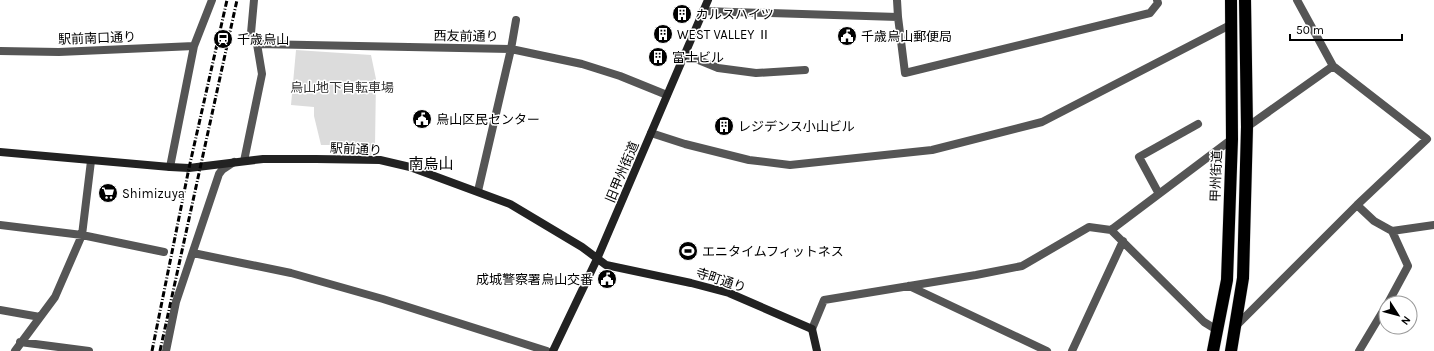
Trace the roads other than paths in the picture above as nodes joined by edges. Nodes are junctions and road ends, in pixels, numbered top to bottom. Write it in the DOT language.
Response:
graph roads {
  1 [pos="212,0"];
  2 [pos="254,0"];
  3 [pos="708,0"];
  4 [pos="897,0"];
  5 [pos="1157,0"];
  6 [pos="1231,0"];
  7 [pos="1245,0"];
  8 [pos="1297,0"];
  9 [pos="703,11"];
  10 [pos="898,17"];
  11 [pos="516,20"];
  12 [pos="1232,24"];
  13 [pos="256,44"];
  14 [pos="194,46"];
  15 [pos="511,49"];
  16 [pos="0,51"];
  17 [pos="684,54"];
  18 [pos="1333,66"];
  19 [pos="805,70"];
  20 [pos="667,95"];
  21 [pos="1198,124"];
  22 [pos="1247,127"];
  23 [pos="651,133"];
  24 [pos="1232,139"];
  25 [pos="0,152"];
  26 [pos="91,161"];
  27 [pos="244,161"];
  28 [pos="234,162"];
  29 [pos="170,167"];
  30 [pos="478,191"];
  31 [pos="1159,194"];
  32 [pos="1357,205"];
  33 [pos="0,225"];
  34 [pos="1434,225"];
  35 [pos="1111,230"];
  36 [pos="1392,231"];
  37 [pos="82,235"];
  38 [pos="1123,241"];
  39 [pos="164,252"];
  40 [pos="193,253"];
  41 [pos="597,259"];
  42 [pos="908,286"];
  43 [pos="1392,295"];
  44 [pos="0,310"];
  45 [pos="40,317"];
  46 [pos="1378,319"];
  47 [pos="1235,328"];
  48 [pos="812,329"];
  49 [pos="1217,330"];
  50 [pos="20,342"];
  51 [pos="15,351"];
  52 [pos="89,351"];
  53 [pos="166,351"];
  54 [pos="547,351"];
  55 [pos="553,351"];
  56 [pos="817,351"];
  57 [pos="1047,351"];
  58 [pos="1072,351"];
  59 [pos="1213,351"];
  60 [pos="1231,351"];
  61 [pos="1359,351"];
  1 -- 14 [label="street"];
  2 -- 13 [label="street"];
  3 -- 9 [label="street, 旧甲州街道"];
  4 -- 10 [label="street"];
  5 -- 10 [label="street"];
  6 -- 12 [label="highway, 甲州街道"];
  7 -- 22 [label="highway"];
  8 -- 18 [label="street"];
  9 -- 10 [label="street"];
  9 -- 17 [label="street, 旧甲州街道"];
  11 -- 15 [label="street"];
  12 -- 23 [label="street"];
  12 -- 24 [label="highway, 甲州街道"];
  13 -- 15 [label="street, 西友前通り"];
  13 -- 27 [label="street"];
  14 -- 16 [label="street, 駅前南口通り"];
  14 -- 29 [label="street"];
  15 -- 20 [label="street, 西友前通り"];
  15 -- 30 [label="street"];
  17 -- 19 [label="street"];
  17 -- 20 [label="street, 旧甲州街道"];
  18 -- 22 [label="street"];
  18 -- 32 [label="street"];
  20 -- 23 [label="street, 旧甲州街道"];
  21 -- 31 [label="street"];
  22 -- 47 [label="highway"];
  23 -- 41 [label="street, 旧甲州街道"];
  24 -- 31 [label="street"];
  24 -- 49 [label="highway, 甲州街道"];
  25 -- 26 [label="street"];
  26 -- 29 [label="street"];
  26 -- 37 [label="street"];
  27 -- 28 [label="street, 駅前通り"];
  27 -- 30 [label="street, 駅前通り"];
  28 -- 29 [label="street, 駅前通り"];
  28 -- 40 [label="street"];
  30 -- 41 [label="street, 駅前通り"];
  31 -- 35 [label="street"];
  32 -- 36 [label="street"];
  32 -- 47 [label="street"];
  33 -- 37 [label="street"];
  34 -- 36 [label="street"];
  35 -- 38 [label="street"];
  35 -- 42 [label="street"];
  36 -- 43 [label="street"];
  37 -- 39 [label="street"];
  37 -- 45 [label="street"];
  38 -- 49 [label="street"];
  38 -- 58 [label="street"];
  40 -- 53 [label="street"];
  40 -- 54 [label="street"];
  41 -- 48 [label="street, 寺町通り"];
  41 -- 55 [label="street, 旧甲州街道"];
  42 -- 48 [label="street"];
  42 -- 57 [label="street"];
  44 -- 45 [label="street"];
  45 -- 50 [label="street"];
  46 -- 61 [label="street"];
  47 -- 60 [label="highway"];
  48 -- 56 [label="street"];
  49 -- 59 [label="highway, 甲州街道"];
  50 -- 51 [label="street"];
  50 -- 52 [label="street"];
}
